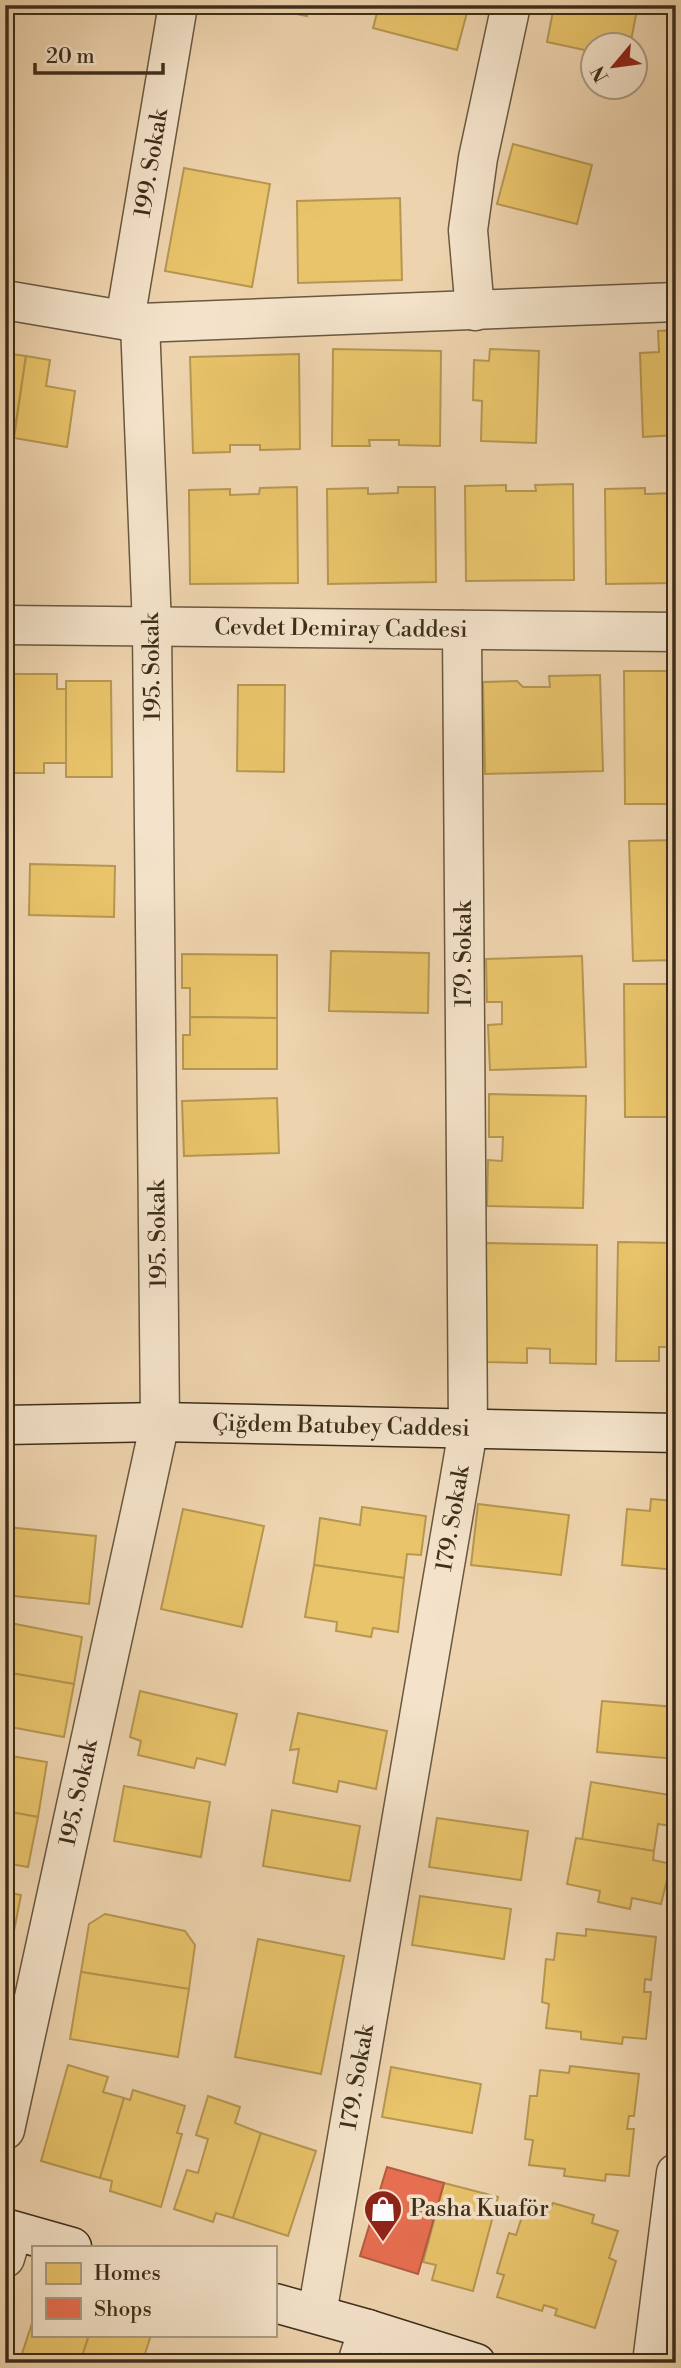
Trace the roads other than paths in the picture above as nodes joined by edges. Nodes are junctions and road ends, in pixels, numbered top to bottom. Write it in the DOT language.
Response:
graph roads {
  1 [pos="178,5"];
  2 [pos="511,5"];
  3 [pos="5,300"];
  4 [pos="676,302"];
  5 [pos="475,311"];
  6 [pos="132,321"];
  7 [pos="5,625"];
  8 [pos="152,627"];
  9 [pos="462,631"];
  10 [pos="676,632"];
  11 [pos="160,1422"];
  12 [pos="5,1424"];
  13 [pos="468,1430"];
  14 [pos="676,1433"];
  15 [pos="5,2130"];
  16 [pos="676,2173"];
  17 [pos="8,2239"];
  18 [pos="64,2246"];
  19 [pos="276,2303"];
  20 [pos="317,2314"];
  21 [pos="363,2346"];
  22 [pos="476,2363"];
  23 [pos="652,2363"];
  1 -- 6 [label="street, 199. Sokak"];
  2 -- 5 [label="street"];
  3 -- 6 [label="street"];
  4 -- 5 [label="street"];
  5 -- 6 [label="street"];
  6 -- 8 [label="street, 195. Sokak"];
  7 -- 8 [label="street, Cevdet Demiray Caddesi"];
  8 -- 9 [label="street, Cevdet Demiray Caddesi"];
  8 -- 11 [label="street, 195. Sokak"];
  9 -- 10 [label="street, Cevdet Demiray Caddesi"];
  9 -- 13 [label="street, 179. Sokak"];
  11 -- 12 [label="street, Çiğdem Batubey Caddesi"];
  11 -- 13 [label="street, Çiğdem Batubey Caddesi"];
  11 -- 15 [label="street, 195. Sokak"];
  13 -- 14 [label="street, Çiğdem Batubey Caddesi"];
  13 -- 20 [label="street, 179. Sokak"];
  16 -- 23 [label="street"];
  17 -- 18 [label="street"];
  19 -- 20 [label="street"];
  20 -- 21 [label="street"];
  21 -- 22 [label="street"];
}
